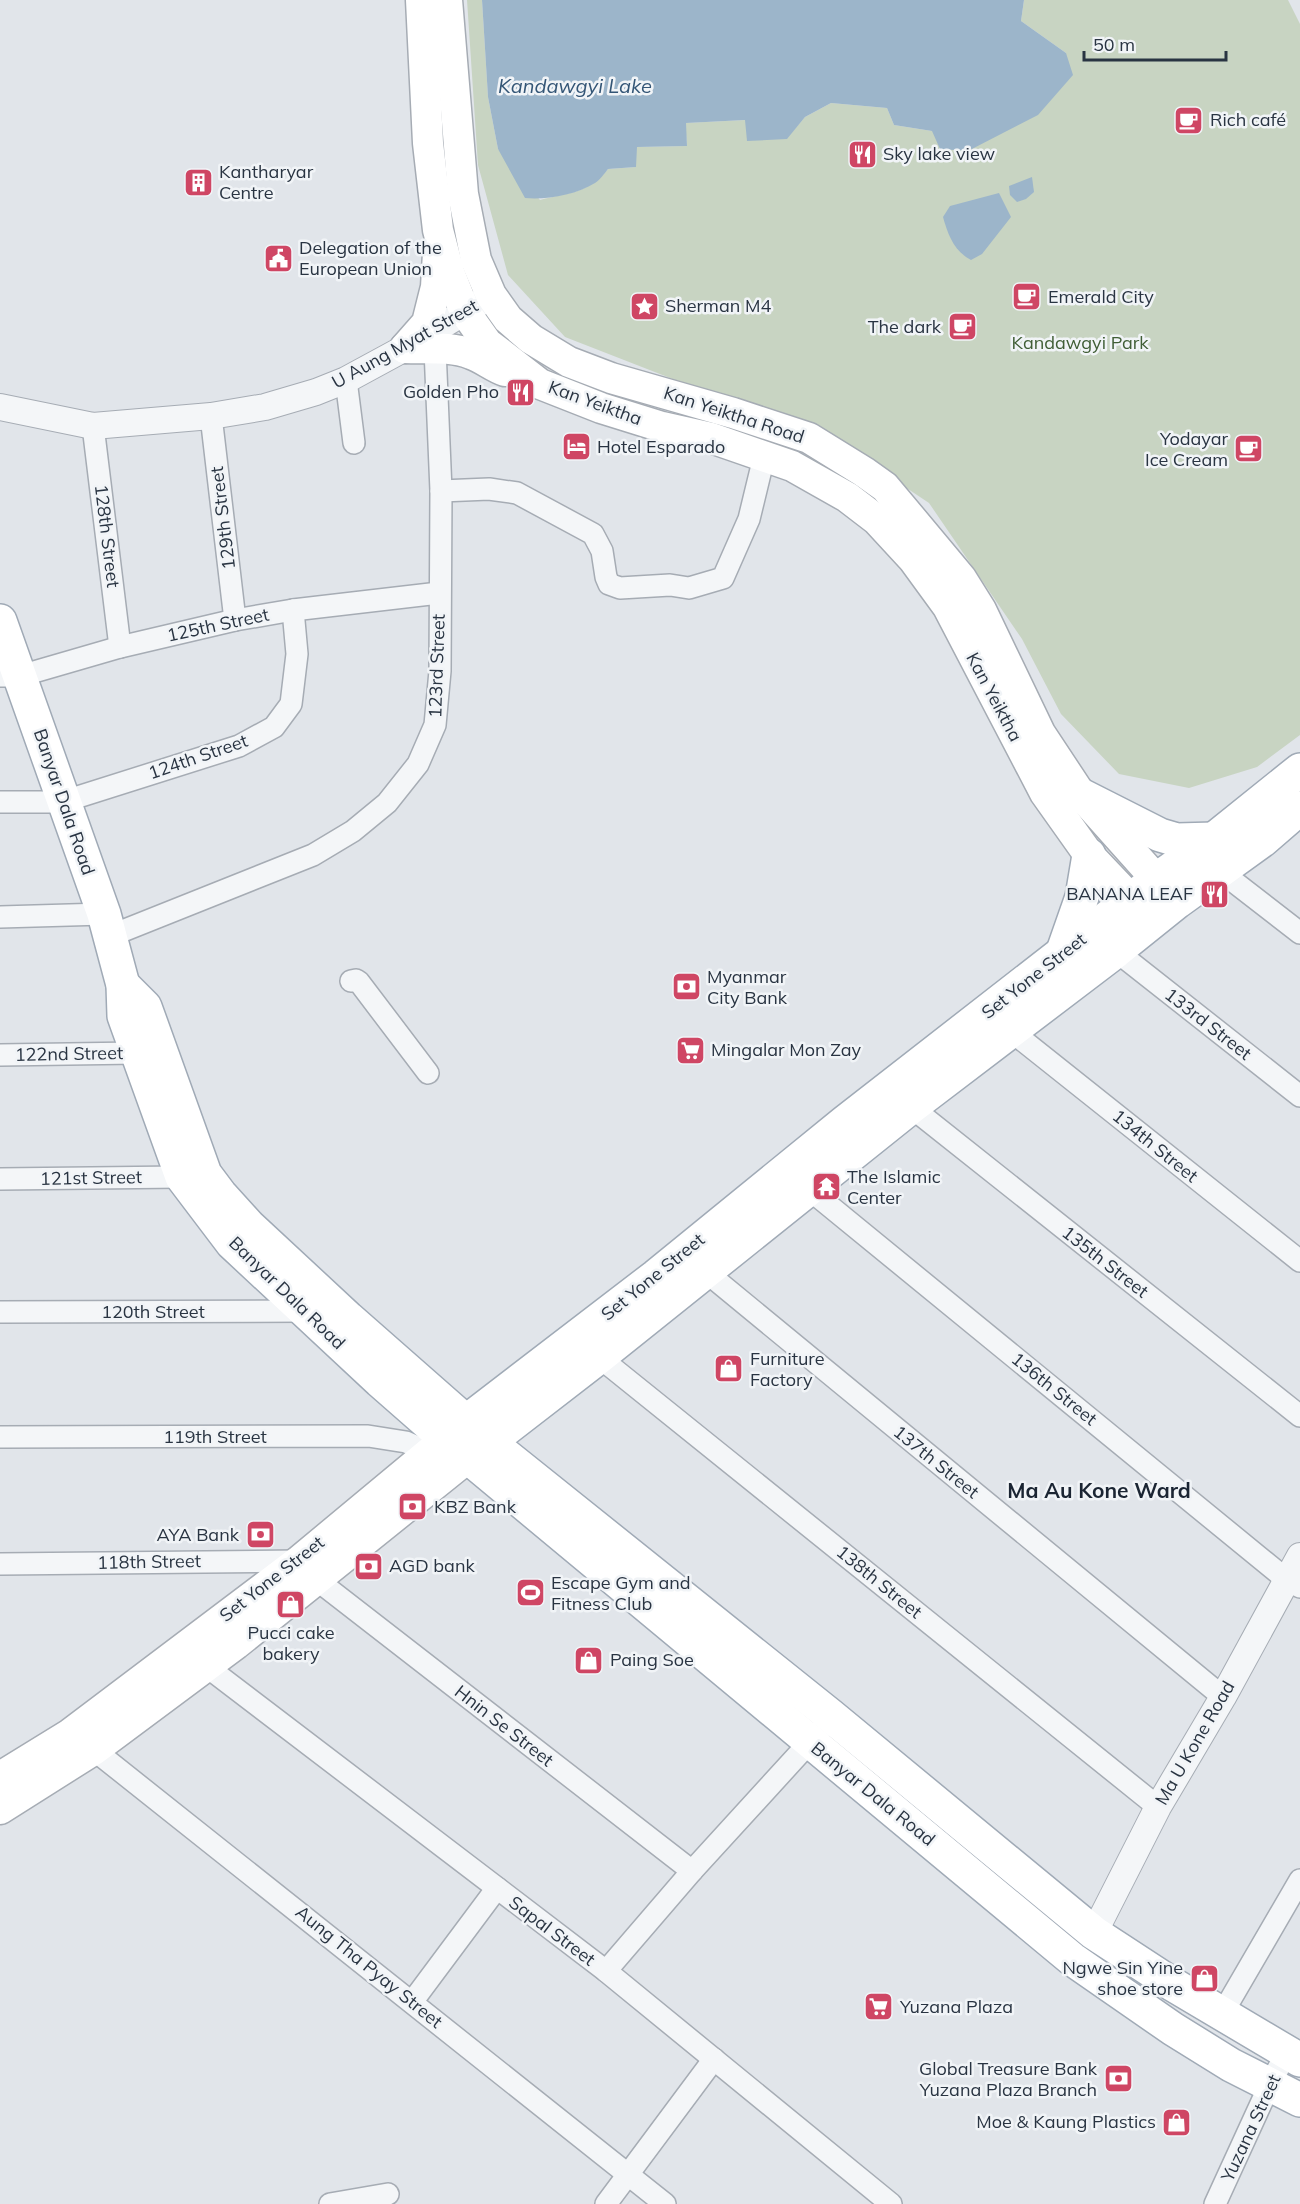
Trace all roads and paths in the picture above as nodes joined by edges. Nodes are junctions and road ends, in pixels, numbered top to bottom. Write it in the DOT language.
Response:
graph roads {
  1 [pos="421,0"];
  2 [pos="447,0"];
  3 [pos="438,230"];
  4 [pos="491,295"];
  5 [pos="465,312"];
  6 [pos="405,348"];
  7 [pos="435,349"];
  8 [pos="346,380"];
  9 [pos="540,384"];
  10 [pos="0,407"];
  11 [pos="211,416"];
  12 [pos="93,426"];
  13 [pos="354,443"];
  14 [pos="764,457"];
  15 [pos="441,491"];
  16 [pos="439,594"];
  17 [pos="293,610"];
  18 [pos="236,620"];
  19 [pos="0,621"];
  20 [pos="120,647"];
  21 [pos="996,673"];
  22 [pos="10,676"];
  23 [pos="1300,770"];
  24 [pos="1081,795"];
  25 [pos="0,802"];
  26 [pos="63,802"];
  27 [pos="1300,808"];
  28 [pos="1300,828"];
  29 [pos="1214,839"];
  30 [pos="1263,840"];
  31 [pos="1089,855"];
  32 [pos="1220,871"];
  33 [pos="1155,901"];
  34 [pos="0,917"];
  35 [pos="107,925"];
  36 [pos="1300,933"];
  37 [pos="1116,951"];
  38 [pos="1062,954"];
  39 [pos="351,981"];
  40 [pos="123,985"];
  41 [pos="1011,1031"];
  42 [pos="137,1053"];
  43 [pos="0,1055"];
  44 [pos="428,1073"];
  45 [pos="1300,1096"];
  46 [pos="911,1107"];
  47 [pos="182,1178"];
  48 [pos="0,1179"];
  49 [pos="810,1190"];
  50 [pos="241,1235"];
  51 [pos="1300,1261"];
  52 [pos="706,1272"];
  53 [pos="306,1311"];
  54 [pos="0,1312"];
  55 [pos="599,1357"];
  56 [pos="1300,1416"];
  57 [pos="0,1437"];
  58 [pos="460,1442"];
  59 [pos="1300,1556"];
  60 [pos="0,1564"];
  61 [pos="308,1570"];
  62 [pos="1294,1583"];
  63 [pos="206,1666"];
  64 [pos="1223,1697"];
  65 [pos="831,1716"];
  66 [pos="83,1742"];
  67 [pos="811,1743"];
  68 [pos="0,1777"];
  69 [pos="1158,1807"];
  70 [pos="0,1809"];
  71 [pos="692,1871"];
  72 [pos="1300,1880"];
  73 [pos="497,1888"];
  74 [pos="1094,1933"];
  75 [pos="606,1971"];
  76 [pos="412,2002"];
  77 [pos="1222,2014"];
  78 [pos="1294,2056"];
  79 [pos="714,2059"];
  80 [pos="1270,2084"];
  81 [pos="1300,2100"];
  82 [pos="628,2174"];
  83 [pos="388,2194"];
  84 [pos="330,2204"];
  85 [pos="606,2204"];
  86 [pos="665,2204"];
  87 [pos="891,2204"];
  88 [pos="1215,2204"];
  1 -- 3 [label="main road, Kan Yeiktha"];
  2 -- 4 [label="main road, Kan Yeiktha Road"];
  3 -- 5 [label="main road, Kan Yeiktha"];
  3 -- 6 [label="main road"];
  4 -- 5 [label="street, U Aung Myat Street"];
  4 -- 21 [label="main road, Kan Yeiktha Road"];
  5 -- 6 [label="street, U Aung Myat Street"];
  5 -- 9 [label="main road, Kan Yeiktha"];
  6 -- 7 [label="main road"];
  6 -- 8 [label="street, U Aung Myat Street"];
  7 -- 9 [label="main road"];
  7 -- 15 [label="street, 123rd Street"];
  8 -- 11 [label="street, U Aung Myat Street"];
  8 -- 13 [label="street"];
  9 -- 14 [label="main road, Kan Yeiktha"];
  10 -- 12 [label="street, U Aung Myat Street"];
  11 -- 12 [label="street, U Aung Myat Street"];
  11 -- 18 [label="street, 129th Street"];
  12 -- 20 [label="street, 128th Street"];
  14 -- 15 [label="street"];
  14 -- 21 [label="main road, Kan Yeiktha"];
  15 -- 16 [label="street, 123rd Street"];
  16 -- 17 [label="street, 125th Street"];
  16 -- 35 [label="street, 123rd Street"];
  17 -- 18 [label="street, 125th Street"];
  17 -- 26 [label="street, 124th Street"];
  18 -- 20 [label="street, 125th Street"];
  19 -- 22 [label="main road, Banyar Dala Road"];
  20 -- 22 [label="street, 125th Street"];
  21 -- 24 [label="main road, Kan Yeiktha Road"];
  21 -- 31 [label="main road, Kan Yeiktha"];
  22 -- 26 [label="main road, Banyar Dala Road"];
  23 -- 29 [label="main road, Set Yone Street"];
  24 -- 29 [label="main road"];
  24 -- 33 [label="main road, Kan Yeiktha Road"];
  25 -- 26 [label="street, 124th Street"];
  26 -- 35 [label="main road, Banyar Dala Road"];
  27 -- 30 [label="main road, Set Yone Street"];
  28 -- 30 [label="main road"];
  29 -- 33 [label="main road, Set Yone Street"];
  30 -- 32 [label="main road, Set Yone Street"];
  31 -- 33 [label="main road, Kan Yeiktha"];
  31 -- 38 [label="main road"];
  32 -- 33 [label="main road, Set Yone Street"];
  32 -- 36 [label="street"];
  33 -- 37 [label="main road, Set Yone Street"];
  33 -- 38 [label="main road, Set Yone Street"];
  34 -- 35 [label="street, 123rd Street"];
  35 -- 40 [label="main road, Banyar Dala Road"];
  37 -- 41 [label="main road, Set Yone Street"];
  37 -- 45 [label="street, 133rd Street"];
  38 -- 58 [label="main road, Set Yone Street"];
  39 -- 44 [label="street"];
  40 -- 42 [label="main road, Banyar Dala Road"];
  40 -- 50 [label="main road, Banyar Dala Road"];
  41 -- 46 [label="main road, Set Yone Street"];
  41 -- 51 [label="street, 134th Street"];
  42 -- 43 [label="street, 122nd Street"];
  42 -- 47 [label="main road, Banyar Dala Road"];
  46 -- 49 [label="main road, Set Yone Street"];
  46 -- 56 [label="street, 135th Street"];
  47 -- 48 [label="street, 121st Street"];
  47 -- 50 [label="main road, Banyar Dala Road"];
  49 -- 52 [label="main road, Set Yone Street"];
  49 -- 62 [label="street, 136th Street"];
  50 -- 53 [label="main road, Banyar Dala Road"];
  50 -- 58 [label="main road, Banyar Dala Road"];
  52 -- 55 [label="main road, Set Yone Street"];
  52 -- 64 [label="street, 137th Street"];
  53 -- 54 [label="street, 120th Street"];
  53 -- 58 [label="main road, Banyar Dala Road"];
  55 -- 58 [label="main road, Set Yone Street"];
  55 -- 69 [label="street, 138th Street"];
  57 -- 58 [label="street, 119th Street"];
  58 -- 61 [label="main road, Set Yone Street"];
  58 -- 61 [label="main road, Set Yone Street"];
  58 -- 65 [label="main road, Banyar Dala Road"];
  58 -- 67 [label="main road, Banyar Dala Road"];
  59 -- 62 [label="street, Ma U Kone Road"];
  60 -- 61 [label="street, 118th Street"];
  61 -- 63 [label="main road, Set Yone Street"];
  61 -- 66 [label="main road, Set Yone Street"];
  61 -- 71 [label="street, Hnin Se Street"];
  62 -- 64 [label="street, Ma U Kone Road"];
  63 -- 66 [label="main road, Set Yone Street"];
  63 -- 73 [label="street, Sapal Street"];
  64 -- 69 [label="street, Ma U Kone Road"];
  65 -- 67 [label="street"];
  65 -- 74 [label="main road, Banyar Dala Road"];
  66 -- 68 [label="main road, Set Yone Street"];
  66 -- 70 [label="main road, Set Yone Street"];
  66 -- 76 [label="street, Aung Tha Pyay Street"];
  67 -- 71 [label="street"];
  67 -- 80 [label="main road, Banyar Dala Road"];
  69 -- 74 [label="street, Ma U Kone Road"];
  71 -- 75 [label="street"];
  72 -- 77 [label="street"];
  73 -- 75 [label="street, Sapal Street"];
  73 -- 76 [label="street"];
  74 -- 77 [label="main road, Banyar Dala Road"];
  75 -- 79 [label="street, Sapal Street"];
  76 -- 82 [label="street, Aung Tha Pyay Street"];
  77 -- 78 [label="main road, Banyar Dala Road"];
  78 -- 80 [label="street, Yuzana Street"];
  79 -- 82 [label="street"];
  79 -- 87 [label="street, Sapal Street"];
  80 -- 81 [label="main road, Banyar Dala Road"];
  80 -- 88 [label="street, Yuzana Street"];
  82 -- 85 [label="street"];
  82 -- 86 [label="street, Aung Tha Pyay Street"];
  83 -- 84 [label="street"];
}
